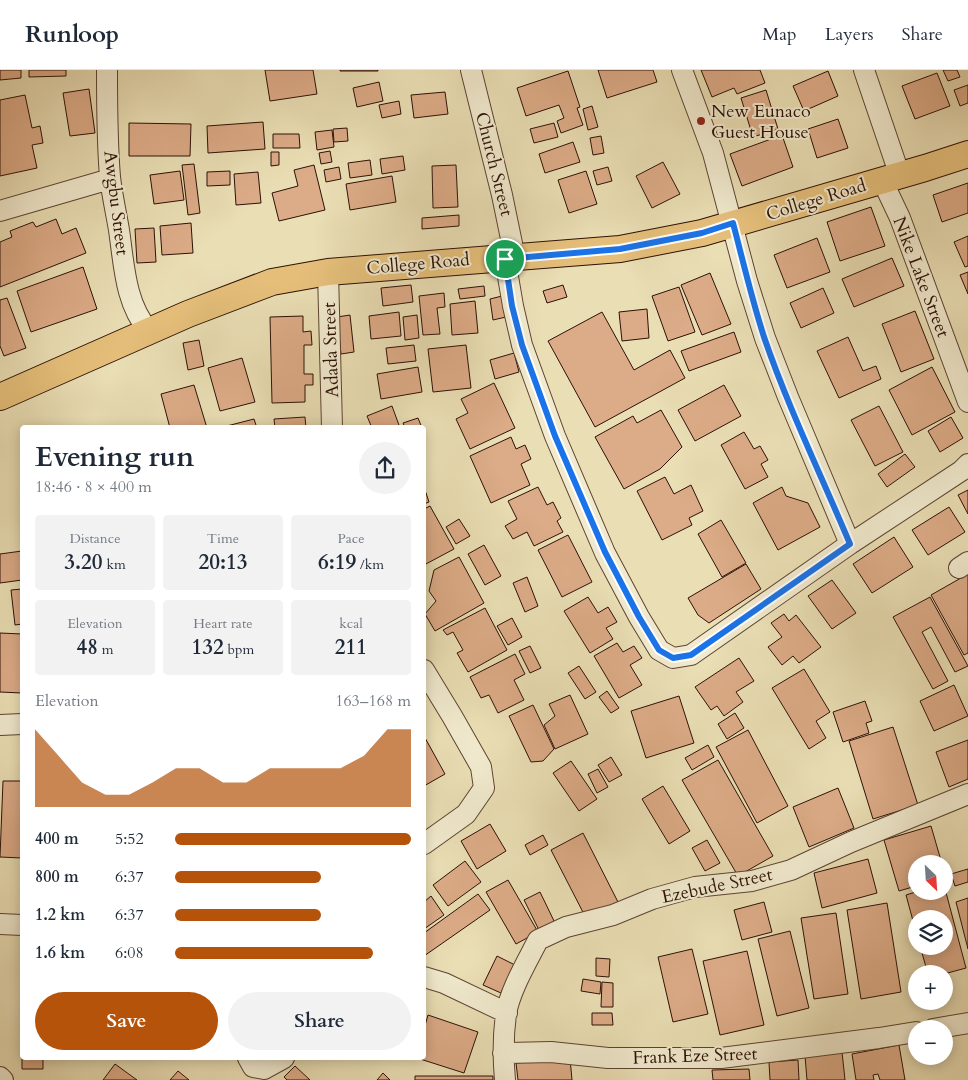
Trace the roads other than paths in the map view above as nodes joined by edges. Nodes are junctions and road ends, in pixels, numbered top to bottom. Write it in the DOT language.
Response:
graph roads {
  1 [pos="107,70"];
  2 [pos="473,70"];
  3 [pos="682,70"];
  4 [pos="864,70"];
  5 [pos="968,154"];
  6 [pos="110,178"];
  7 [pos="891,178"];
  8 [pos="0,211"];
  9 [pos="733,223"];
  10 [pos="510,258"];
  11 [pos="328,272"];
  12 [pos="149,331"];
  13 [pos="0,398"];
  14 [pos="968,402"];
  15 [pos="332,425"];
  16 [pos="968,464"];
  17 [pos="850,544"];
  18 [pos="426,673"];
  19 [pos="20,724"];
  20 [pos="0,725"];
  21 [pos="968,794"];
  22 [pos="426,843"];
  23 [pos="0,924"];
  24 [pos="20,925"];
  25 [pos="426,978"];
  26 [pos="506,1013"];
  27 [pos="968,1023"];
  28 [pos="953,1026"];
  29 [pos="908,1033"];
  30 [pos="503,1053"];
  31 [pos="249,1060"];
  32 [pos="280,1060"];
  33 [pos="0,1077"];
  34 [pos="4,1080"];
  35 [pos="505,1080"];
  1 -- 6 [label="street, Awgbu Street"];
  2 -- 10 [label="street, Church Street"];
  3 -- 9 [label="street"];
  4 -- 7 [label="street, Nike Lake Street"];
  5 -- 7 [label="main road, College Road"];
  6 -- 8 [label="street"];
  6 -- 12 [label="street, Awgbu Street"];
  7 -- 9 [label="main road, College Road"];
  7 -- 14 [label="street, Nike Lake Street"];
  9 -- 10 [label="main road, College Road"];
  9 -- 17 [label="street"];
  10 -- 11 [label="main road, College Road"];
  10 -- 17 [label="street, Church Street"];
  11 -- 12 [label="main road, College Road"];
  11 -- 15 [label="street, Adada Street"];
  12 -- 13 [label="main road, College Road"];
  16 -- 17 [label="street, Church Street"];
  18 -- 22 [label="street"];
  19 -- 20 [label="street"];
  21 -- 26 [label="street, Ezebude Street"];
  23 -- 24 [label="street"];
  25 -- 26 [label="street"];
  26 -- 30 [label="street, Ezebude Street"];
  27 -- 28 [label="street"];
  29 -- 30 [label="street, Frank Eze Street"];
  30 -- 35 [label="street, Ezebude Street"];
  31 -- 32 [label="street"];
  33 -- 34 [label="street"];
}
